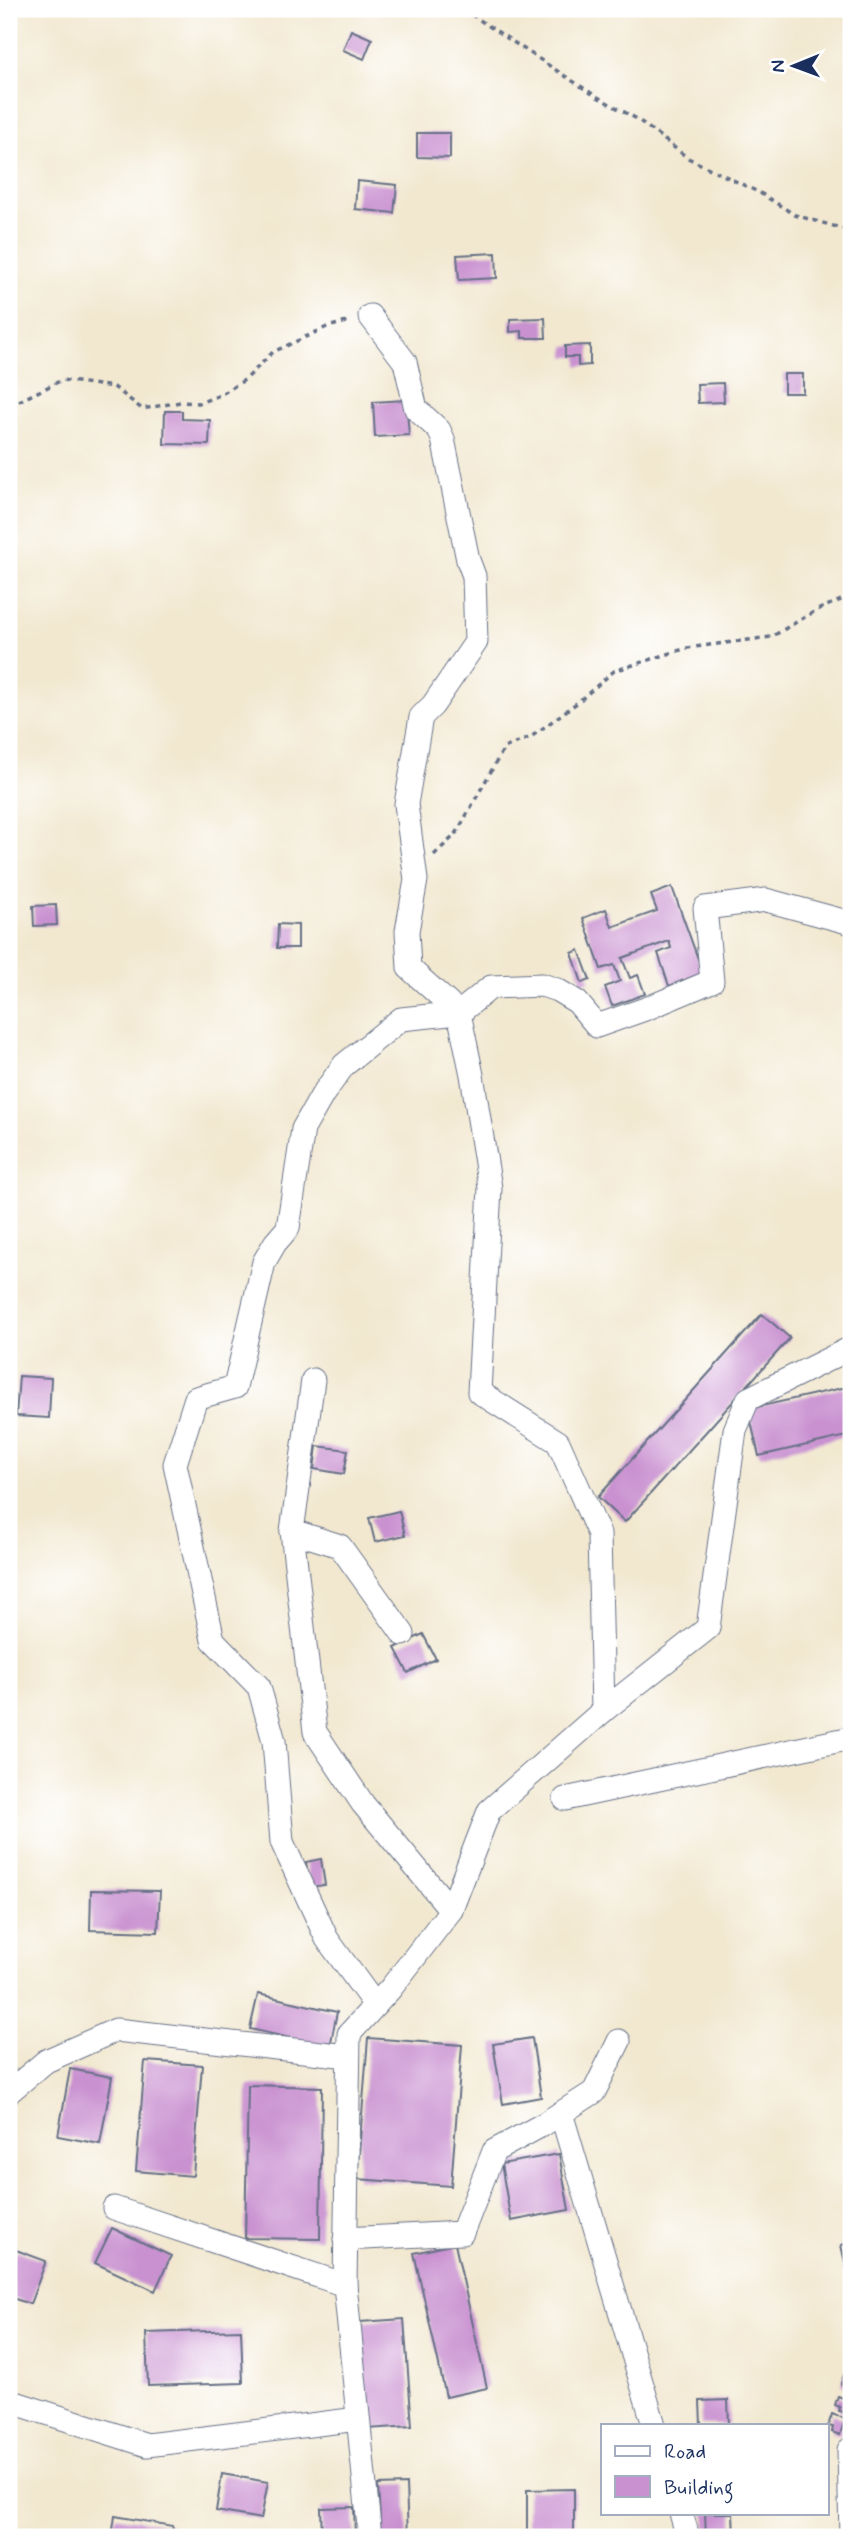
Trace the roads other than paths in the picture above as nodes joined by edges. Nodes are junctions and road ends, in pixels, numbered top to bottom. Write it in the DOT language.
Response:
graph roads {
  1 [pos="370,316"];
  2 [pos="851,923"];
  3 [pos="459,1013"];
  4 [pos="851,1348"];
  5 [pos="313,1380"];
  6 [pos="292,1531"];
  7 [pos="403,1634"];
  8 [pos="603,1711"];
  9 [pos="851,1738"];
  10 [pos="565,1798"];
  11 [pos="451,1910"];
  12 [pos="375,2005"];
  13 [pos="619,2041"];
  14 [pos="348,2056"];
  15 [pos="9,2092"];
  16 [pos="561,2113"];
  17 [pos="114,2208"];
  18 [pos="345,2239"];
  19 [pos="345,2285"];
  20 [pos="9,2401"];
  21 [pos="358,2419"];
  22 [pos="654,2424"];
  23 [pos="851,2449"];
  24 [pos="681,2514"];
  25 [pos="370,2537"];
  26 [pos="688,2537"];
  27 [pos="850,2537"];
  1 -- 3 [label="street"];
  2 -- 3 [label="street"];
  3 -- 8 [label="street"];
  3 -- 12 [label="street"];
  4 -- 8 [label="street"];
  5 -- 6 [label="street"];
  6 -- 7 [label="street"];
  6 -- 11 [label="street"];
  8 -- 11 [label="street"];
  9 -- 10 [label="street"];
  11 -- 12 [label="street"];
  12 -- 14 [label="street"];
  13 -- 16 [label="street"];
  14 -- 15 [label="street"];
  14 -- 18 [label="street"];
  16 -- 18 [label="street"];
  16 -- 22 [label="street"];
  17 -- 19 [label="street"];
  18 -- 19 [label="street"];
  19 -- 21 [label="street"];
  20 -- 21 [label="street"];
  21 -- 25 [label="street"];
  23 -- 27 [label="street"];
  24 -- 26 [label="street"];
}
